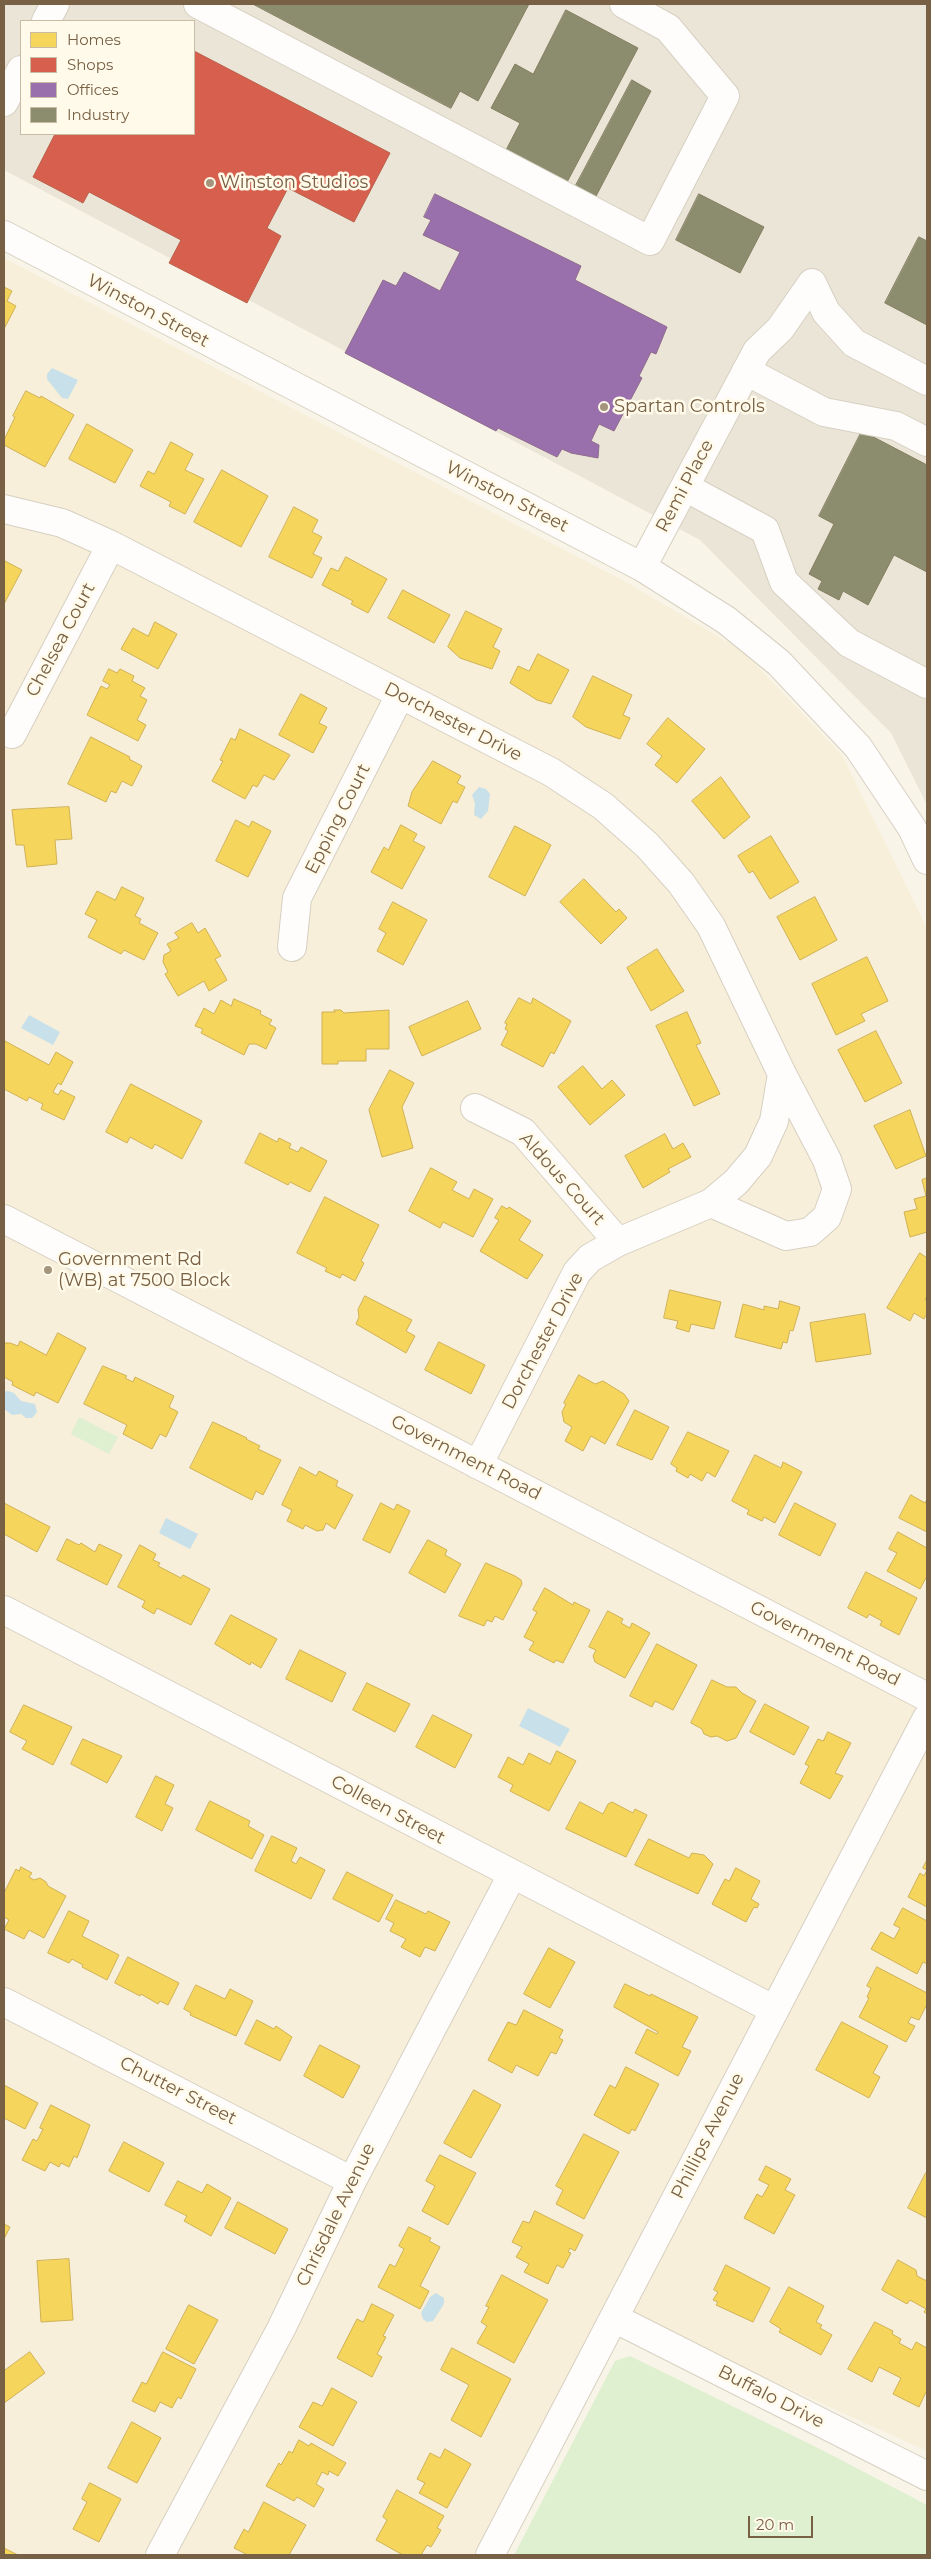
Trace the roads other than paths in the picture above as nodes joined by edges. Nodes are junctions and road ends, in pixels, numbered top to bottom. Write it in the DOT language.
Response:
graph roads {
  1 [pos="55,4"];
  2 [pos="198,4"];
  3 [pos="624,4"];
  4 [pos="47,20"];
  5 [pos="20,72"];
  6 [pos="4,102"];
  7 [pos="4,236"];
  8 [pos="746,371"];
  9 [pos="927,380"];
  10 [pos="927,442"];
  11 [pos="685,487"];
  12 [pos="4,509"];
  13 [pos="111,545"];
  14 [pos="642,567"];
  15 [pos="927,684"];
  16 [pos="400,695"];
  17 [pos="12,734"];
  18 [pos="927,860"];
  19 [pos="292,947"];
  20 [pos="782,1074"];
  21 [pos="476,1108"];
  22 [pos="711,1203"];
  23 [pos="4,1219"];
  24 [pos="618,1242"];
  25 [pos="478,1464"];
  26 [pos="4,1610"];
  27 [pos="927,1697"];
  28 [pos="927,1718"];
  29 [pos="512,1875"];
  30 [pos="4,2002"];
  31 [pos="773,2008"];
  32 [pos="352,2181"];
  33 [pos="614,2318"];
  34 [pos="926,2470"];
  35 [pos="160,2555"];
  36 [pos="490,2555"];
  1 -- 4 [label="street"];
  2 -- 3 [label="street"];
  5 -- 6 [label="street"];
  7 -- 14 [label="street, Winston Street"];
  8 -- 9 [label="street, Remi Place"];
  8 -- 10 [label="street"];
  8 -- 11 [label="street, Remi Place"];
  11 -- 14 [label="street, Remi Place"];
  11 -- 15 [label="street"];
  12 -- 13 [label="street, Dorchester Drive"];
  13 -- 16 [label="street, Dorchester Drive"];
  13 -- 17 [label="street, Chelsea Court"];
  14 -- 18 [label="street, Winston Street"];
  16 -- 19 [label="street, Epping Court"];
  16 -- 20 [label="street, Dorchester Drive"];
  20 -- 22 [label="street, Dorchester Drive"];
  20 -- 22 [label="street, Dorchester Drive"];
  21 -- 24 [label="street, Aldous Court"];
  22 -- 24 [label="street, Dorchester Drive"];
  23 -- 25 [label="street, Government Road"];
  24 -- 25 [label="street, Dorchester Drive"];
  25 -- 27 [label="street, Government Road"];
  26 -- 29 [label="street, Colleen Street"];
  28 -- 31 [label="street, Phillips Avenue"];
  29 -- 31 [label="street, Colleen Street"];
  29 -- 32 [label="street, Chrisdale Avenue"];
  30 -- 32 [label="street, Chutter Street"];
  31 -- 33 [label="street, Phillips Avenue"];
  32 -- 35 [label="street, Chrisdale Avenue"];
  33 -- 34 [label="street, Buffalo Drive"];
  33 -- 36 [label="street, Phillips Avenue"];
}
